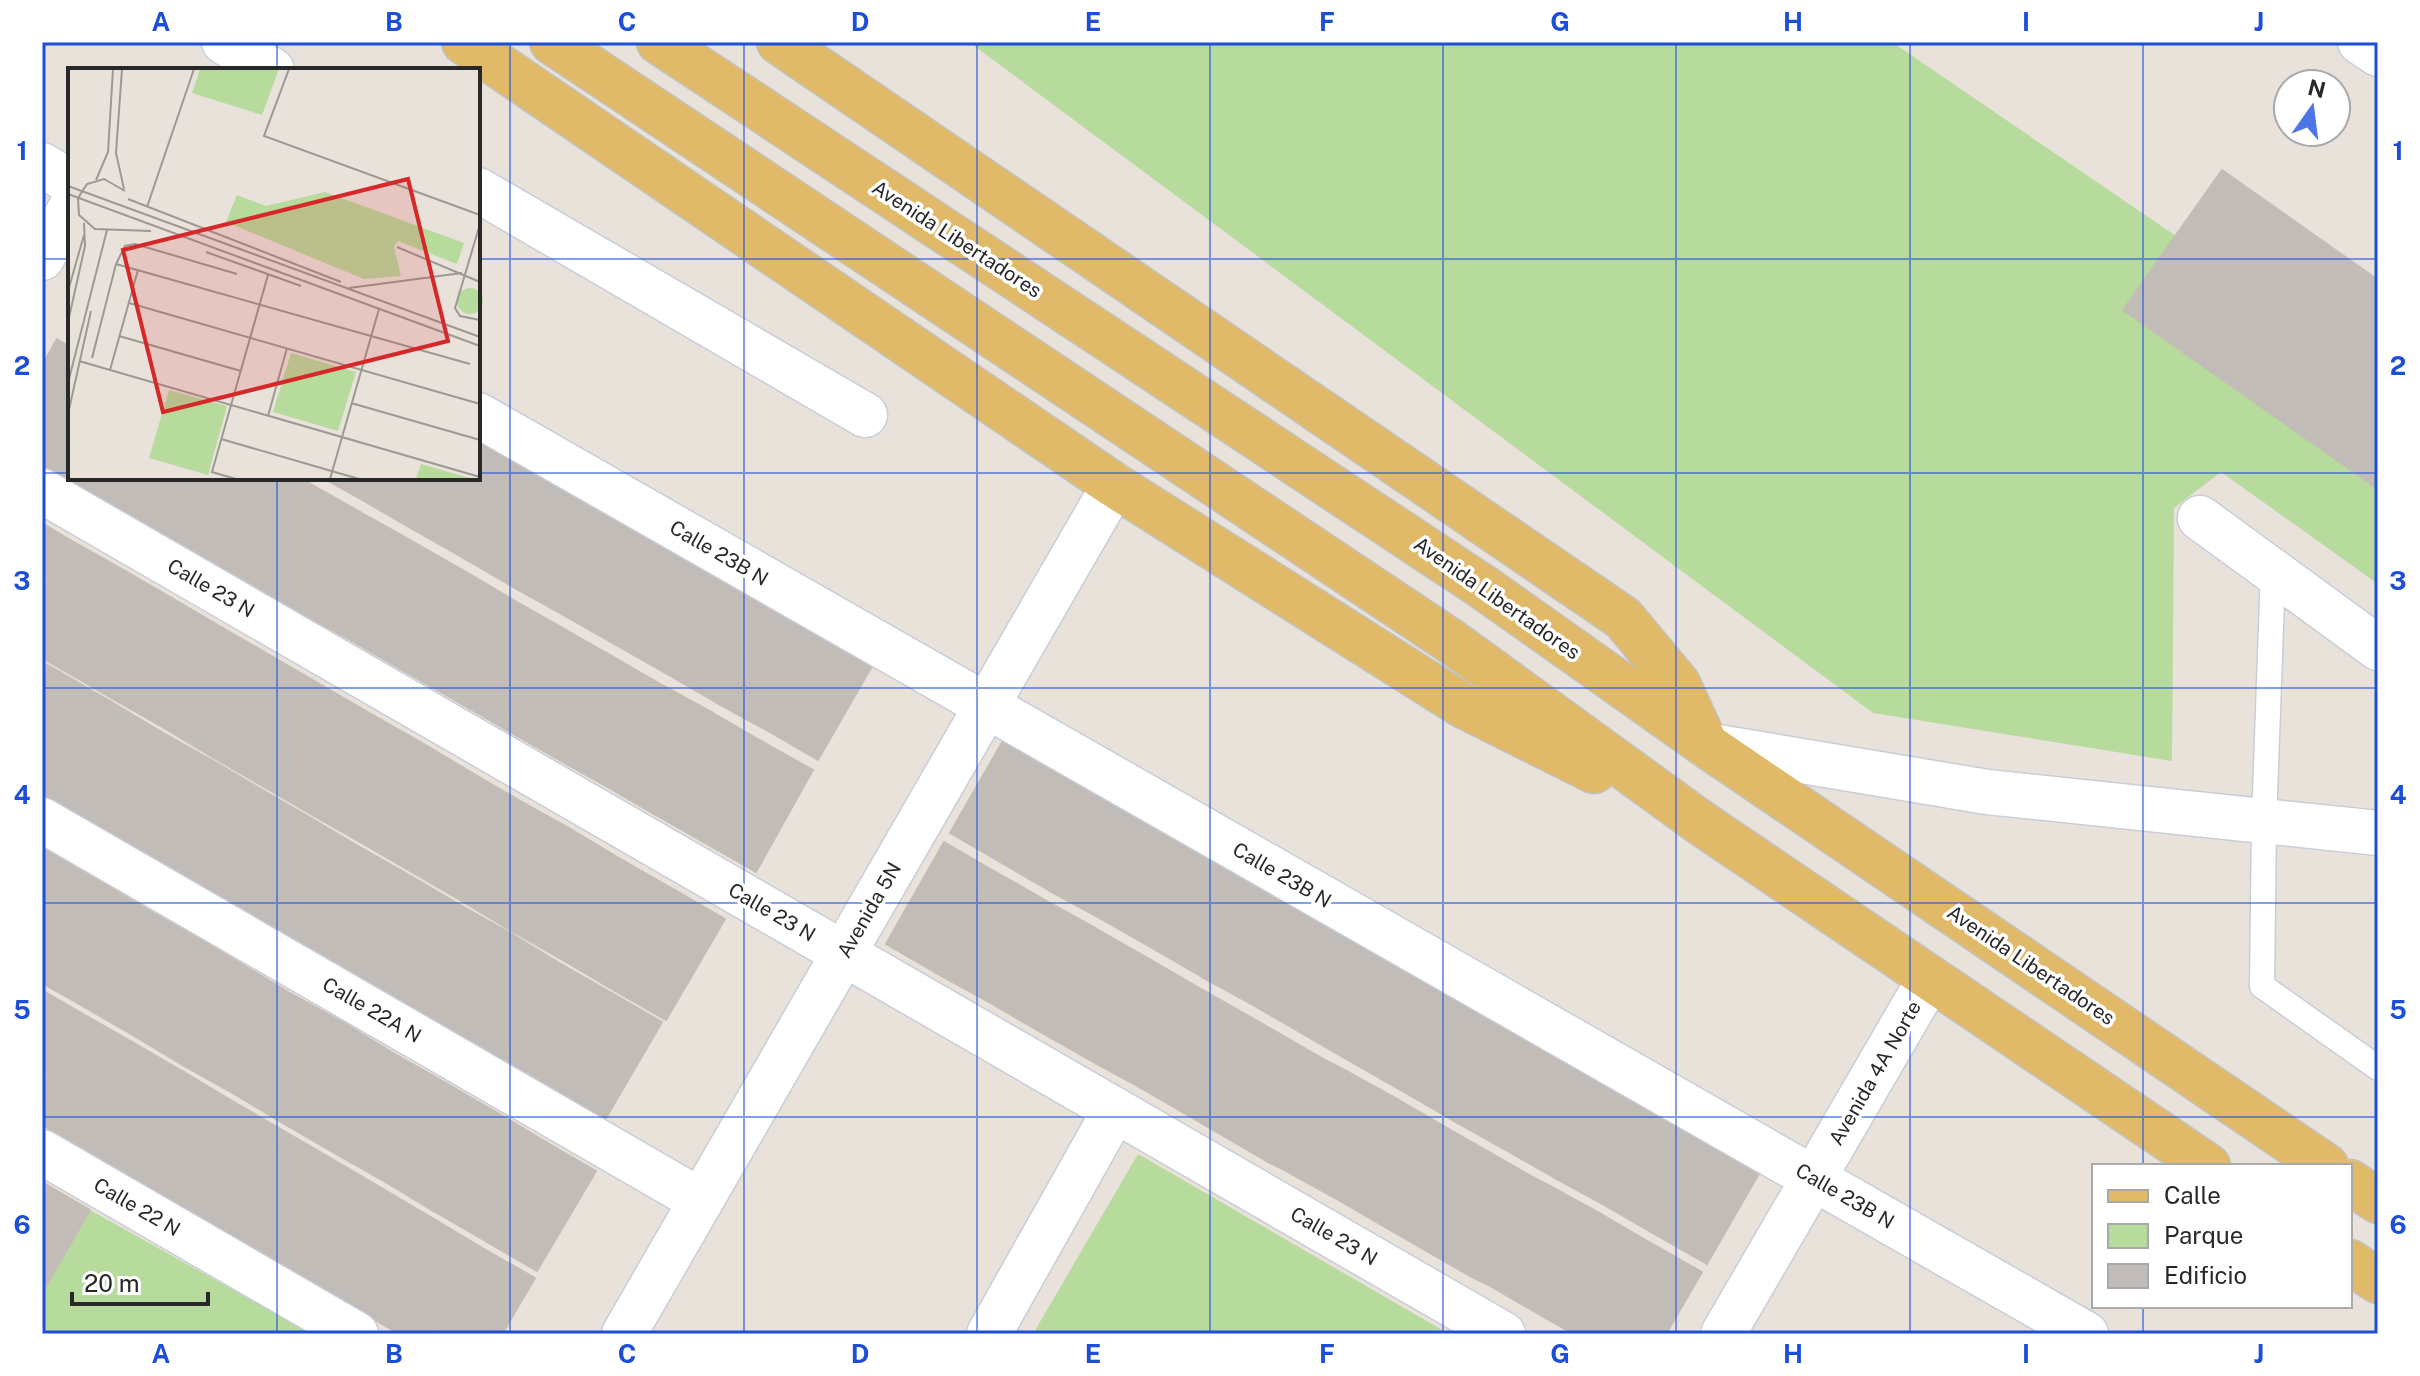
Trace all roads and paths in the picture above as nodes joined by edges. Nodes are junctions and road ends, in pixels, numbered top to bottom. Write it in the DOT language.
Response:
graph roads {
  1 [pos="224,42"];
  2 [pos="464,42"];
  3 [pos="552,42"];
  4 [pos="659,42"];
  5 [pos="779,42"];
  6 [pos="2360,42"];
  7 [pos="2378,54"];
  8 [pos="269,68"];
  9 [pos="42,165"];
  10 [pos="68,181"];
  11 [pos="480,191"];
  12 [pos="68,212"];
  13 [pos="42,258"];
  14 [pos="865,415"];
  15 [pos="480,416"];
  16 [pos="1114,485"];
  17 [pos="42,491"];
  18 [pos="2200,518"];
  19 [pos="2273,571"];
  20 [pos="2378,648"];
  21 [pos="987,706"];
  22 [pos="1706,745"];
  23 [pos="42,820"];
  24 [pos="2264,822"];
  25 [pos="1701,823"];
  26 [pos="2378,833"];
  27 [pos="844,954"];
  28 [pos="1930,978"];
  29 [pos="2378,1068"];
  30 [pos="1115,1110"];
  31 [pos="42,1152"];
  32 [pos="2205,1164"];
  33 [pos="2323,1164"];
  34 [pos="1814,1178"];
  35 [pos="2352,1183"];
  36 [pos="701,1201"];
  37 [pos="2378,1201"];
  38 [pos="2352,1263"];
  39 [pos="2378,1281"];
  40 [pos="356,1334"];
  41 [pos="624,1334"];
  42 [pos="989,1334"];
  43 [pos="1503,1334"];
  44 [pos="1723,1334"];
  45 [pos="2086,1334"];
  1 -- 8 [label="street"];
  2 -- 16 [label="main road"];
  3 -- 25 [label="main road"];
  4 -- 22 [label="main road, Avenida Libertadores"];
  5 -- 22 [label="main road"];
  6 -- 7 [label="street"];
  9 -- 10 [label="street"];
  11 -- 14 [label="street"];
  12 -- 13 [label="street"];
  15 -- 21 [label="street, Calle 23B N"];
  16 -- 21 [label="street, Avenida 5N"];
  16 -- 25 [label="main road"];
  17 -- 27 [label="street, Calle 23 N"];
  18 -- 19 [label="street"];
  19 -- 20 [label="street"];
  19 -- 24 [label="lane"];
  21 -- 27 [label="street, Avenida 5N"];
  21 -- 34 [label="street, Calle 23B N"];
  22 -- 24 [label="street"];
  22 -- 33 [label="main road, Avenida Libertadores"];
  23 -- 36 [label="street, Calle 22A N"];
  24 -- 26 [label="street"];
  24 -- 29 [label="lane"];
  25 -- 28 [label="main road"];
  27 -- 30 [label="street, Calle 23 N"];
  27 -- 36 [label="street, Avenida 5N"];
  28 -- 32 [label="main road"];
  28 -- 34 [label="street, Avenida 4A Norte"];
  30 -- 42 [label="street"];
  30 -- 43 [label="street, Calle 23 N"];
  31 -- 40 [label="street, Calle 22 N"];
  34 -- 44 [label="street, Avenida 4A Norte"];
  34 -- 45 [label="street, Calle 23B N"];
  35 -- 37 [label="main road"];
  36 -- 41 [label="street, Avenida 5N"];
  38 -- 39 [label="main road"];
}
